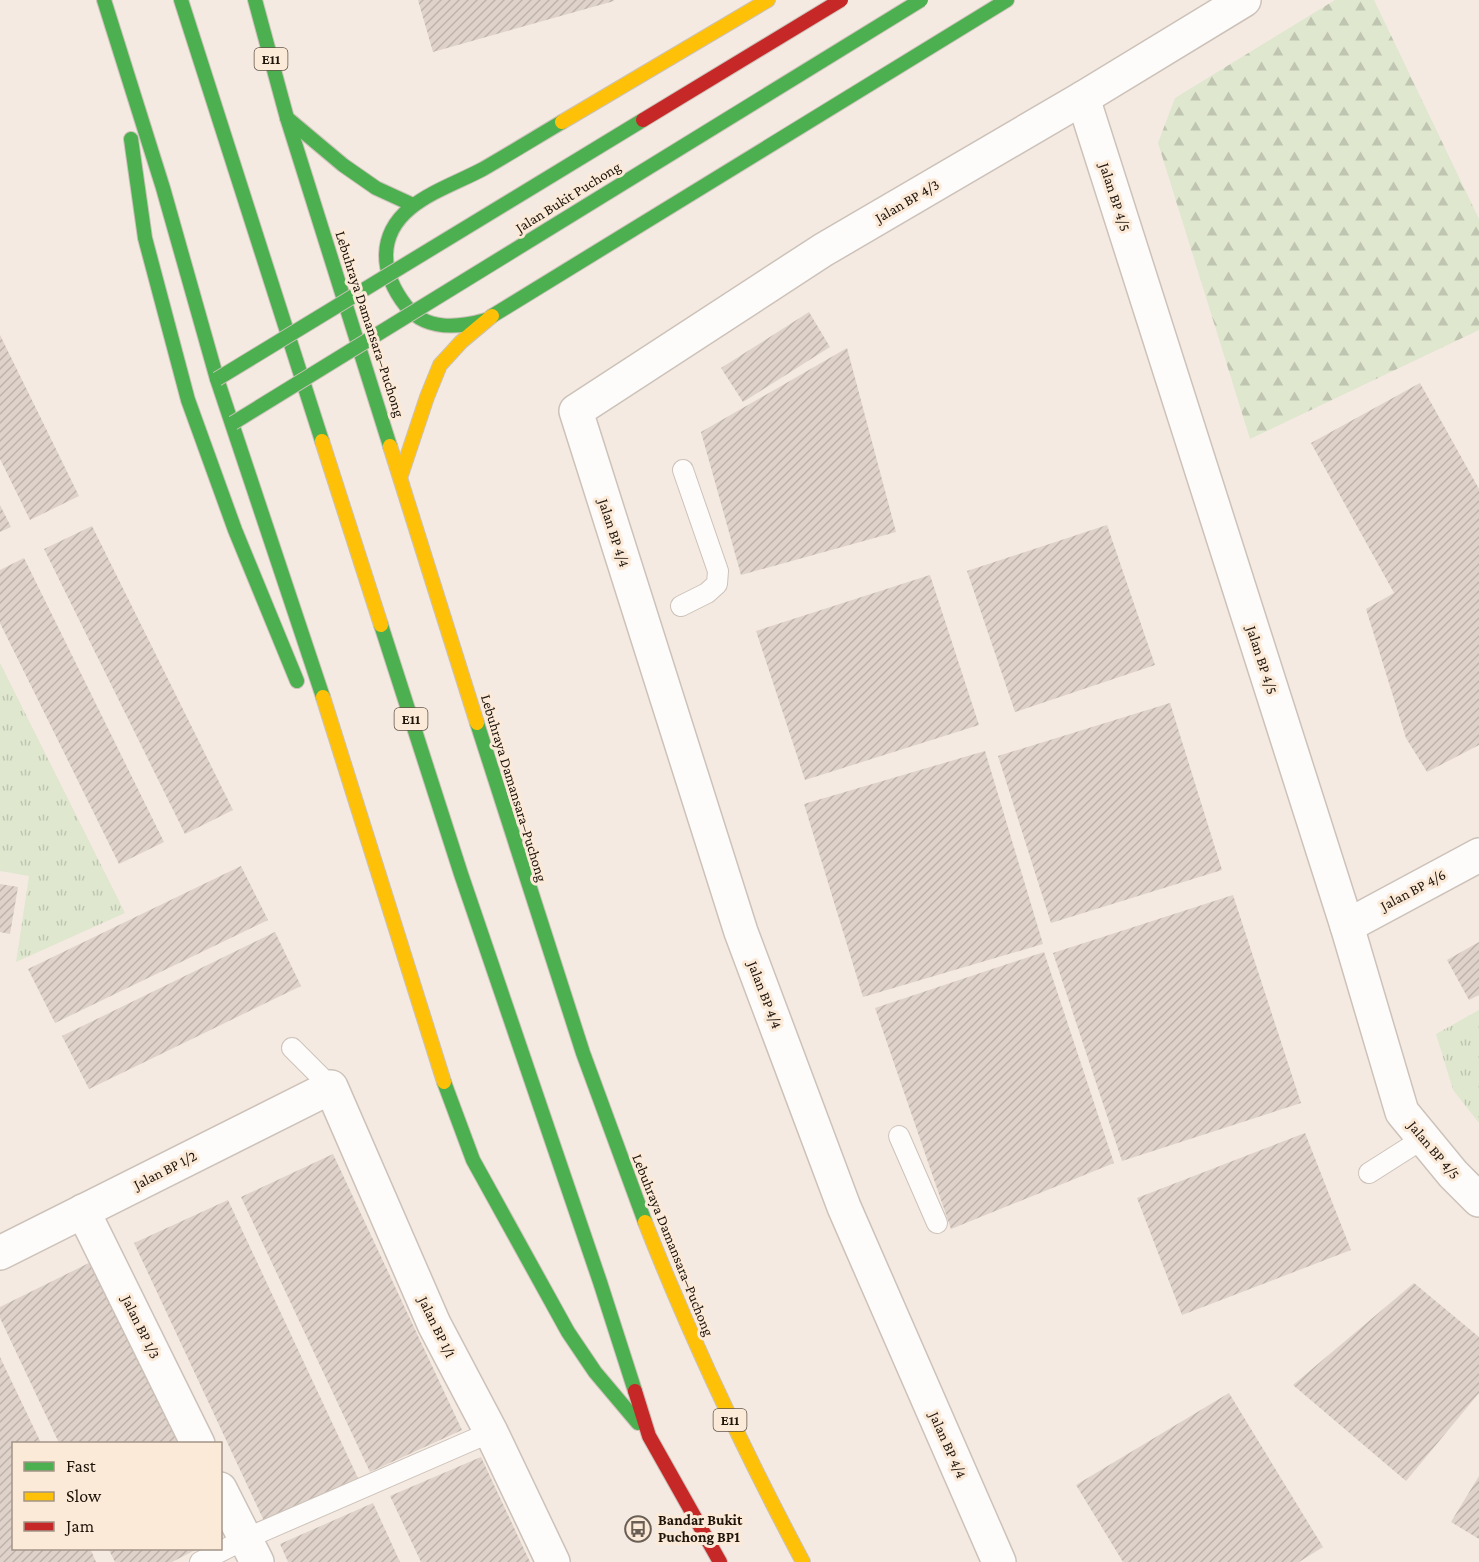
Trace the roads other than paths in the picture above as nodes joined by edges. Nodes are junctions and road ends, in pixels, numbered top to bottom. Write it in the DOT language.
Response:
graph roads {
  1 [pos="104,0"];
  2 [pos="182,0"];
  3 [pos="255,0"];
  4 [pos="768,0"];
  5 [pos="840,0"];
  6 [pos="921,0"];
  7 [pos="1007,0"];
  8 [pos="1244,0"];
  9 [pos="119,51"];
  10 [pos="1083,98"];
  11 [pos="287,118"];
  12 [pos="413,205"];
  13 [pos="488,319"];
  14 [pos="217,379"];
  15 [pos="576,411"];
  16 [pos="233,423"];
  17 [pos="683,470"];
  18 [pos="401,475"];
  19 [pos="681,606"];
  20 [pos="301,692"];
  21 [pos="328,757"];
  22 [pos="1479,855"];
  23 [pos="390,908"];
  24 [pos="1347,926"];
  25 [pos="292,1048"];
  26 [pos="332,1087"];
  27 [pos="899,1136"];
  28 [pos="1424,1138"];
  29 [pos="1369,1173"];
  30 [pos="1479,1200"];
  31 [pos="83,1210"];
  32 [pos="937,1223"];
  33 [pos="0,1253"];
  34 [pos="491,1432"];
  35 [pos="649,1436"];
  36 [pos="198,1442"];
  37 [pos="222,1493"];
  38 [pos="251,1550"];
  39 [pos="200,1562"];
  40 [pos="553,1562"];
  41 [pos="720,1562"];
  42 [pos="803,1562"];
  43 [pos="999,1562"];
  1 -- 9 [label="main road"];
  2 -- 35 [label="main road, E11"];
  3 -- 11 [label="main road, Lebuhraya Damansara–Puchong / E11"];
  4 -- 12 [label="main road"];
  5 -- 14 [label="main road, Jalan Bukit Puchong, bridge"];
  6 -- 16 [label="main road, Jalan Bukit Puchong, bridge"];
  7 -- 13 [label="main road"];
  8 -- 10 [label="street, Jalan BP 4/3"];
  9 -- 14 [label="main road"];
  9 -- 20 [label="main road"];
  10 -- 15 [label="street, Jalan BP 4/3"];
  10 -- 24 [label="street, Jalan BP 4/5"];
  11 -- 12 [label="main road"];
  11 -- 18 [label="main road, Lebuhraya Damansara–Puchong / E11"];
  12 -- 13 [label="main road"];
  13 -- 18 [label="main road"];
  14 -- 16 [label="main road"];
  15 -- 43 [label="street, Jalan BP 4/4"];
  16 -- 23 [label="main road"];
  17 -- 19 [label="lane"];
  18 -- 42 [label="main road, Lebuhraya Damansara–Puchong / E11"];
  21 -- 23 [label="main road"];
  22 -- 24 [label="street, Jalan BP 4/6"];
  23 -- 35 [label="main road"];
  24 -- 28 [label="street, Jalan BP 4/5"];
  25 -- 26 [label="lane"];
  26 -- 31 [label="street, Jalan BP 1/2"];
  26 -- 34 [label="street, Jalan BP 1/1"];
  27 -- 32 [label="lane"];
  28 -- 29 [label="lane"];
  28 -- 30 [label="street, Jalan BP 4/5"];
  31 -- 33 [label="street, Jalan BP 1/2"];
  31 -- 36 [label="street, Jalan BP 1/3"];
  34 -- 38 [label="lane"];
  34 -- 40 [label="street, Jalan BP 1/1"];
  35 -- 41 [label="main road, E11"];
  37 -- 38 [label="street"];
  38 -- 39 [label="lane"];
}
